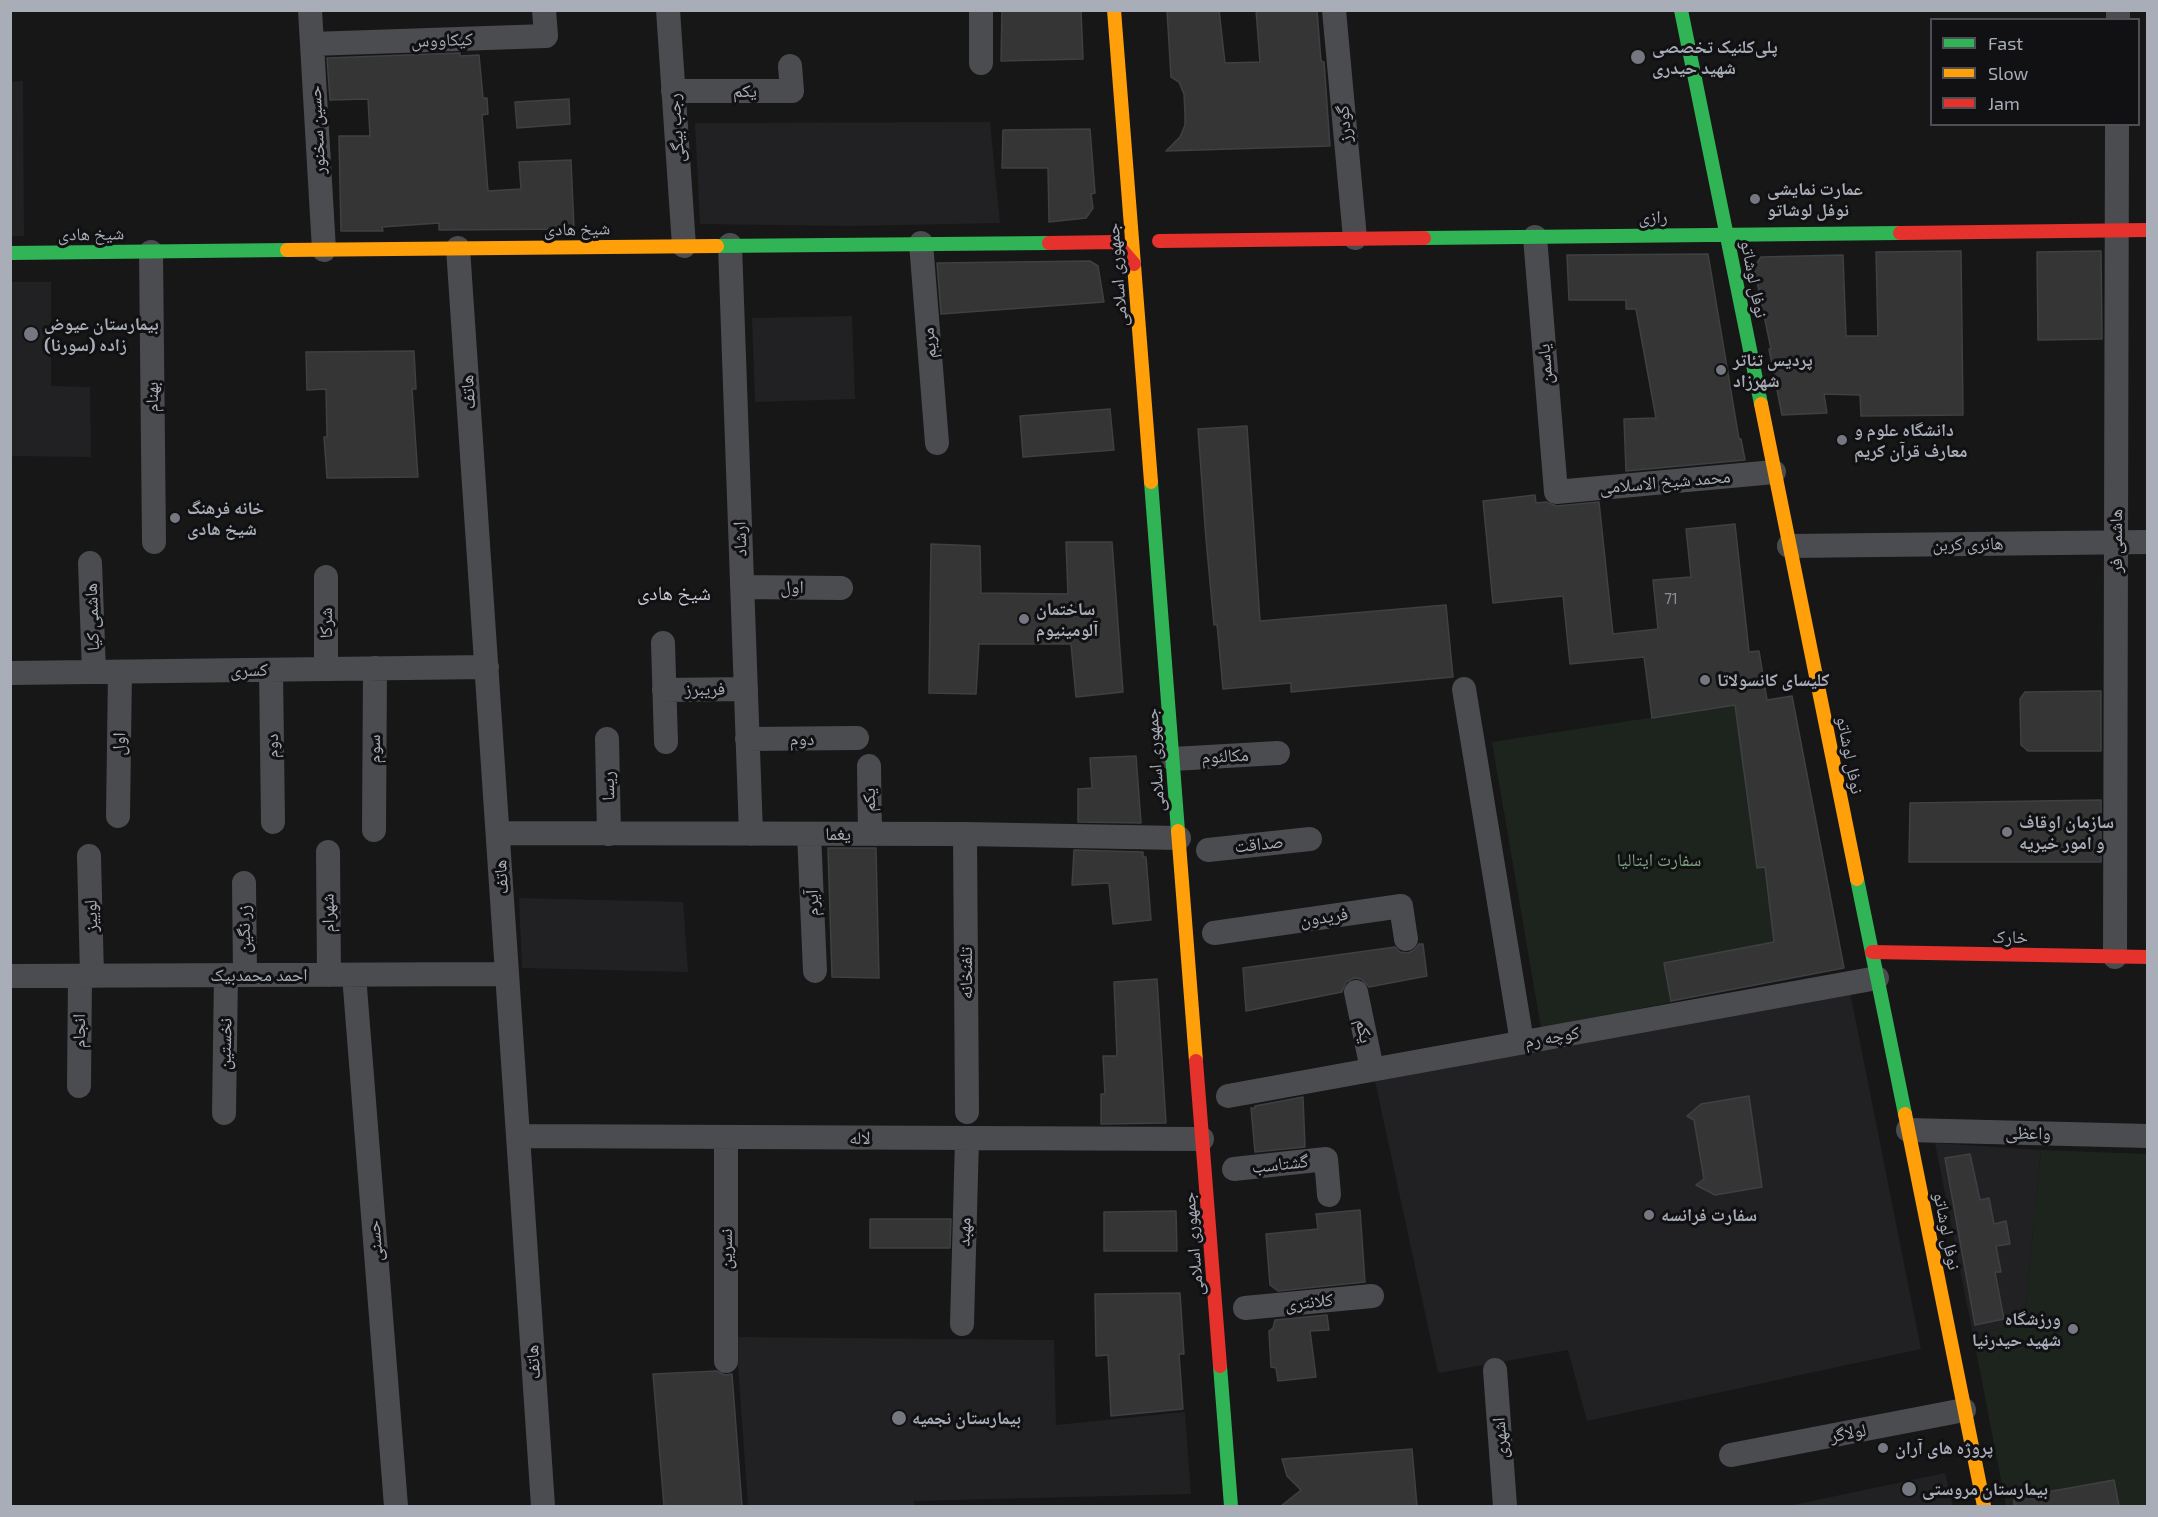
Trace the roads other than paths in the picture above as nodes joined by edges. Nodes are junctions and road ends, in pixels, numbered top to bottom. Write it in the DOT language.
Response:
graph roads {
  1 [pos="310,10"];
  2 [pos="544,10"];
  3 [pos="668,10"];
  4 [pos="981,10"];
  5 [pos="1114,10"];
  6 [pos="1334,10"];
  7 [pos="1681,10"];
  8 [pos="312,44"];
  9 [pos="981,63"];
  10 [pos="790,66"];
  11 [pos="674,91"];
  12 [pos="2117,126"];
  13 [pos="2117,230"];
  14 [pos="2148,230"];
  15 [pos="1726,234"];
  16 [pos="1535,237"];
  17 [pos="1355,238"];
  18 [pos="1132,241"];
  19 [pos="921,243"];
  20 [pos="730,245"];
  21 [pos="684,246"];
  22 [pos="458,248"];
  23 [pos="324,250"];
  24 [pos="151,252"];
  25 [pos="10,253"];
  26 [pos="1134,264"];
  27 [pos="937,443"];
  28 [pos="1774,472"];
  29 [pos="1556,492"];
  30 [pos="154,542"];
  31 [pos="2148,542"];
  32 [pos="2116,543"];
  33 [pos="1789,546"];
  34 [pos="90,563"];
  35 [pos="326,577"];
  36 [pos="742,587"];
  37 [pos="842,588"];
  38 [pos="663,643"];
  39 [pos="486,667"];
  40 [pos="326,668"];
  41 [pos="375,668"];
  42 [pos="271,670"];
  43 [pos="94,672"];
  44 [pos="120,672"];
  45 [pos="10,673"];
  46 [pos="746,688"];
  47 [pos="1464,689"];
  48 [pos="664,690"];
  49 [pos="857,738"];
  50 [pos="607,739"];
  51 [pos="747,739"];
  52 [pos="666,742"];
  53 [pos="1278,753"];
  54 [pos="1173,759"];
  55 [pos="868,766"];
  56 [pos="118,816"];
  57 [pos="273,822"];
  58 [pos="374,830"];
  59 [pos="498,833"];
  60 [pos="609,834"];
  61 [pos="751,834"];
  62 [pos="809,834"];
  63 [pos="870,834"];
  64 [pos="965,834"];
  65 [pos="1310,839"];
  66 [pos="1191,849"];
  67 [pos="328,852"];
  68 [pos="89,856"];
  69 [pos="243,883"];
  70 [pos="1214,933"];
  71 [pos="1187,936"];
  72 [pos="1406,939"];
  73 [pos="1872,952"];
  74 [pos="2115,957"];
  75 [pos="2148,957"];
  76 [pos="815,971"];
  77 [pos="507,974"];
  78 [pos="236,975"];
  79 [pos="329,975"];
  80 [pos="354,975"];
  81 [pos="10,976"];
  82 [pos="86,976"];
  83 [pos="1877,978"];
  84 [pos="1356,992"];
  85 [pos="1522,1042"];
  86 [pos="1372,1070"];
  87 [pos="79,1086"];
  88 [pos="1214,1098"];
  89 [pos="967,1112"];
  90 [pos="224,1113"];
  91 [pos="1908,1130"];
  92 [pos="518,1136"];
  93 [pos="2148,1136"];
  94 [pos="726,1137"];
  95 [pos="967,1139"];
  96 [pos="1203,1139"];
  97 [pos="1219,1171"];
  98 [pos="1329,1195"];
  99 [pos="1372,1296"];
  100 [pos="1230,1310"];
  101 [pos="962,1324"];
  102 [pos="726,1361"];
  103 [pos="1496,1370"];
  104 [pos="1964,1410"];
  105 [pos="1731,1455"];
  106 [pos="396,1506"];
  107 [pos="543,1506"];
  108 [pos="1231,1506"];
  109 [pos="1505,1506"];
  110 [pos="1984,1506"];
  1 -- 8 [label="street, حسین سخنور"];
  2 -- 8 [label="street, کیکاووس"];
  3 -- 11 [label="street, رجب بیگی"];
  4 -- 9 [label="street"];
  5 -- 18 [label="main road, جمهوری اسلامی"];
  6 -- 17 [label="street, گودرز"];
  7 -- 15 [label="main road, نوفل لوشاتو"];
  8 -- 23 [label="street, حسین سخنور"];
  10 -- 11 [label="street, یکم"];
  11 -- 21 [label="street, رجب بیگی"];
  12 -- 13 [label="street, هاشمی فر"];
  13 -- 14 [label="main road, رازی"];
  13 -- 15 [label="main road, رازی"];
  13 -- 32 [label="street, هاشمی فر"];
  15 -- 16 [label="main road, رازی"];
  15 -- 28 [label="main road, نوفل لوشاتو"];
  16 -- 17 [label="main road, رازی"];
  16 -- 29 [label="street, یاسمن"];
  17 -- 18 [label="main road, رازی"];
  18 -- 26 [label="main road, جمهوری اسلامی"];
  19 -- 20 [label="main road, شیخ هادی"];
  19 -- 26 [label="main road, شیخ هادی"];
  19 -- 27 [label="street, مریم"];
  20 -- 21 [label="main road, شیخ هادی"];
  20 -- 36 [label="street, ارشاد"];
  21 -- 22 [label="main road, شیخ هادی"];
  22 -- 23 [label="main road, شیخ هادی"];
  22 -- 39 [label="street, هاتف"];
  23 -- 24 [label="main road, شیخ هادی"];
  24 -- 25 [label="main road, شیخ هادی"];
  24 -- 30 [label="street, بهنام"];
  26 -- 54 [label="main road, جمهوری اسلامی"];
  28 -- 29 [label="street, محمد شیخ الاسلامی"];
  28 -- 33 [label="main road, نوفل لوشاتو"];
  31 -- 32 [label="street, هانری کربن"];
  32 -- 33 [label="street, هانری کربن"];
  32 -- 74 [label="street, هاشمی فر"];
  33 -- 73 [label="main road, نوفل لوشاتو"];
  34 -- 43 [label="street, هاشمی کیا"];
  35 -- 40 [label="street, شرکا"];
  36 -- 37 [label="street, اول"];
  36 -- 46 [label="street, ارشاد"];
  38 -- 48 [label="street"];
  39 -- 41 [label="street, کسری"];
  39 -- 59 [label="street, هاتف"];
  40 -- 41 [label="street, کسری"];
  40 -- 42 [label="street, کسری"];
  41 -- 58 [label="street, سوم"];
  42 -- 44 [label="street, کسری"];
  42 -- 57 [label="street, دوم"];
  43 -- 44 [label="street, کسری"];
  43 -- 45 [label="street, کسری"];
  44 -- 56 [label="street, اول"];
  46 -- 48 [label="street, فریبرز"];
  46 -- 51 [label="street, ارشاد"];
  47 -- 85 [label="street"];
  48 -- 52 [label="street"];
  49 -- 51 [label="street, دوم"];
  50 -- 60 [label="street, ریسا"];
  51 -- 61 [label="street, ارشاد"];
  53 -- 54 [label="street, مکالئوم"];
  54 -- 66 [label="main road, جمهوری اسلامی"];
  55 -- 63 [label="street, یکم"];
  59 -- 60 [label="street, یغما"];
  59 -- 77 [label="street, هاتف"];
  60 -- 61 [label="street, یغما"];
  61 -- 62 [label="street, یغما"];
  62 -- 63 [label="street, یغما"];
  62 -- 76 [label="street, آیرم"];
  63 -- 64 [label="street, یغما"];
  64 -- 66 [label="street, یغما"];
  64 -- 89 [label="street, تلفنخانه"];
  65 -- 66 [label="street, صداقت"];
  66 -- 71 [label="main road, جمهوری اسلامی"];
  67 -- 79 [label="street, شهرام"];
  68 -- 82 [label="street, لوییز"];
  69 -- 78 [label="street, زر نگین"];
  70 -- 71 [label="main road"];
  70 -- 72 [label="street, فریدون"];
  71 -- 88 [label="main road, جمهوری اسلامی"];
  73 -- 74 [label="main road, خارک"];
  73 -- 83 [label="main road, نوفل لوشاتو"];
  74 -- 75 [label="main road, خارک"];
  77 -- 80 [label="street, احمد محمدبیک"];
  77 -- 92 [label="street, هاتف"];
  78 -- 79 [label="street, احمد محمدبیک"];
  78 -- 82 [label="street, احمد محمدبیک"];
  78 -- 90 [label="street, نخستین"];
  79 -- 80 [label="street, احمد محمدبیک"];
  80 -- 106 [label="street, حسنی"];
  81 -- 82 [label="street, احمد محمدبیک"];
  82 -- 87 [label="street, انجام"];
  83 -- 85 [label="street, کوچه رم"];
  83 -- 91 [label="main road, نوفل لوشاتو"];
  84 -- 86 [label="street, یکم"];
  85 -- 86 [label="street, کوچه رم"];
  86 -- 88 [label="street, کوچه رم"];
  88 -- 96 [label="main road, جمهوری اسلامی"];
  91 -- 93 [label="street, واعظی"];
  91 -- 104 [label="main road, نوفل لوشاتو"];
  92 -- 94 [label="street, لاله"];
  92 -- 107 [label="street, هاتف"];
  94 -- 95 [label="street, لاله"];
  94 -- 102 [label="street, نسرین"];
  95 -- 96 [label="street, لاله"];
  95 -- 101 [label="street, مهبد"];
  96 -- 97 [label="main road, جمهوری اسلامی"];
  97 -- 98 [label="street, گشتاسب"];
  97 -- 100 [label="main road, جمهوری اسلامی"];
  99 -- 100 [label="street, کلانتری"];
  100 -- 108 [label="main road, جمهوری اسلامی"];
  103 -- 109 [label="street, اشهری"];
  104 -- 105 [label="street, لولاگر"];
  104 -- 110 [label="main road, نوفل لوشاتو"];
}
